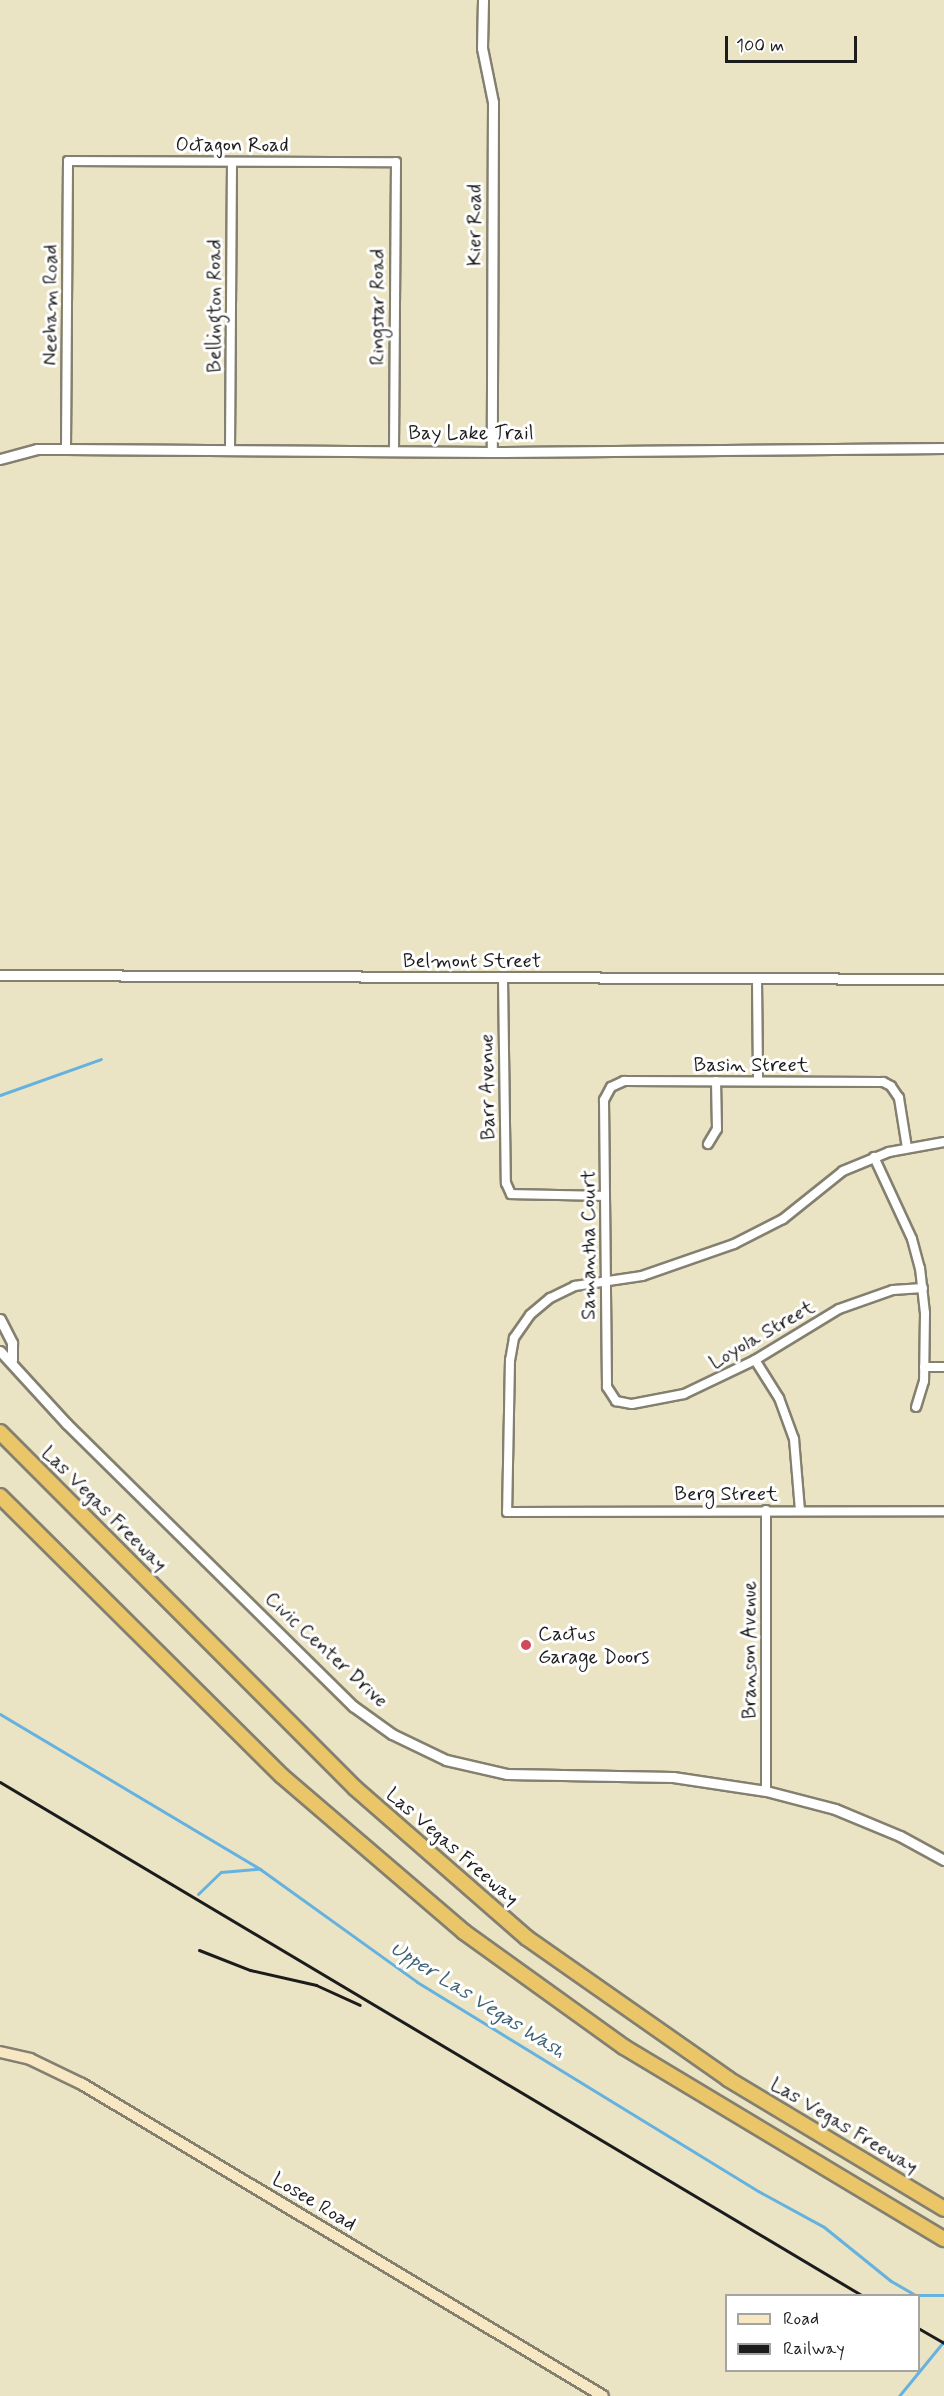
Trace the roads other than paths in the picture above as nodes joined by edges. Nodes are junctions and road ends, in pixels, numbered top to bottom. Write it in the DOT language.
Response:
graph roads {
  1 [pos="483,0"];
  2 [pos="68,161"];
  3 [pos="232,162"];
  4 [pos="396,162"];
  5 [pos="944,448"];
  6 [pos="66,449"];
  7 [pos="230,450"];
  8 [pos="394,451"];
  9 [pos="492,452"];
  10 [pos="0,459"];
  11 [pos="0,975"];
  12 [pos="503,979"];
  13 [pos="757,980"];
  14 [pos="944,980"];
  15 [pos="716,1081"];
  16 [pos="758,1081"];
  17 [pos="611,1087"];
  18 [pos="944,1142"];
  19 [pos="708,1144"];
  20 [pos="907,1148"];
  21 [pos="874,1157"];
  22 [pos="605,1196"];
  23 [pos="606,1282"];
  24 [pos="923,1288"];
  25 [pos="0,1319"];
  26 [pos="0,1351"];
  27 [pos="12,1360"];
  28 [pos="755,1360"];
  29 [pos="924,1367"];
  30 [pos="944,1367"];
  31 [pos="616,1401"];
  32 [pos="916,1407"];
  33 [pos="0,1432"];
  34 [pos="0,1496"];
  35 [pos="766,1510"];
  36 [pos="800,1510"];
  37 [pos="944,1511"];
  38 [pos="766,1791"];
  39 [pos="944,1860"];
  40 [pos="0,2052"];
  41 [pos="944,2209"];
  42 [pos="944,2239"];
  43 [pos="603,2396"];
  1 -- 9 [label="street, Kier Road"];
  2 -- 3 [label="street, Octagon Road"];
  2 -- 6 [label="street, Neeham Road"];
  3 -- 4 [label="street, Octagon Road"];
  3 -- 7 [label="street, Bellington Road"];
  4 -- 8 [label="street, Ringstar Road"];
  5 -- 9 [label="street, Bay Lake Trail"];
  6 -- 7 [label="street, Bay Lake Trail"];
  6 -- 10 [label="street, Bay Lake Trail"];
  7 -- 8 [label="street, Bay Lake Trail"];
  8 -- 9 [label="street, Bay Lake Trail"];
  11 -- 12 [label="street, Belmont Street"];
  12 -- 13 [label="street, Belmont Street"];
  12 -- 22 [label="street, Barr Avenue"];
  13 -- 14 [label="street, Belmont Street"];
  13 -- 16 [label="street"];
  15 -- 16 [label="street, Basin Street"];
  15 -- 17 [label="street, Basin Street"];
  15 -- 19 [label="street"];
  16 -- 20 [label="street, Basin Street"];
  17 -- 22 [label="street, Samantha Court"];
  18 -- 20 [label="street"];
  20 -- 21 [label="street"];
  21 -- 23 [label="street"];
  21 -- 24 [label="street"];
  22 -- 23 [label="street, Samantha Court"];
  23 -- 31 [label="street, Samantha Court"];
  23 -- 35 [label="street, Berg Street"];
  24 -- 28 [label="street, Loyola Street"];
  24 -- 29 [label="street"];
  25 -- 27 [label="street"];
  26 -- 27 [label="street, Civic Center Drive"];
  27 -- 38 [label="street, Civic Center Drive"];
  28 -- 31 [label="street, Loyola Street"];
  28 -- 36 [label="street"];
  29 -- 30 [label="street"];
  29 -- 32 [label="street"];
  33 -- 41 [label="highway, Las Vegas Freeway"];
  34 -- 42 [label="highway"];
  35 -- 36 [label="street, Berg Street"];
  35 -- 38 [label="street, Branson Avenue"];
  36 -- 37 [label="street, Berg Street"];
  38 -- 39 [label="street, Civic Center Drive"];
  40 -- 43 [label="main road, Losee Road"];
}
